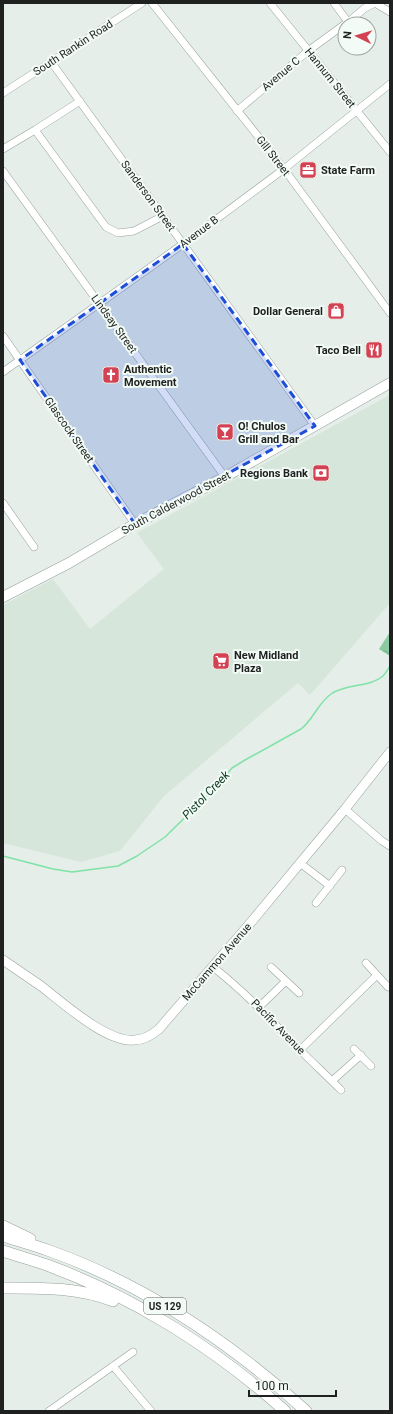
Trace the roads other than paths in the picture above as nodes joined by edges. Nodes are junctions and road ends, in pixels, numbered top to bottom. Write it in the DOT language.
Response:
graph roads {
  1 [pos="142,3"];
  2 [pos="152,3"];
  3 [pos="270,3"];
  4 [pos="334,3"];
  5 [pos="375,3"];
  6 [pos="390,12"];
  7 [pos="341,16"];
  8 [pos="356,16"];
  9 [pos="337,31"];
  10 [pos="308,52"];
  11 [pos="52,63"];
  12 [pos="390,84"];
  13 [pos="3,93"];
  14 [pos="80,101"];
  15 [pos="356,110"];
  16 [pos="237,111"];
  17 [pos="35,130"];
  18 [pos="3,148"];
  19 [pos="390,152"];
  20 [pos="284,169"];
  21 [pos="3,171"];
  22 [pos="163,216"];
  23 [pos="183,244"];
  24 [pos="100,304"];
  25 [pos="390,313"];
  26 [pos="3,336"];
  27 [pos="20,360"];
  28 [pos="3,372"];
  29 [pos="390,383"];
  30 [pos="315,426"];
  31 [pos="225,477"];
  32 [pos="3,503"];
  33 [pos="136,524"];
  34 [pos="34,547"];
  35 [pos="3,597"];
  36 [pos="390,752"];
  37 [pos="345,809"];
  38 [pos="390,846"];
  39 [pos="300,863"];
  40 [pos="342,870"];
  41 [pos="330,886"];
  42 [pos="316,903"];
  43 [pos="3,960"];
  44 [pos="366,963"];
  45 [pos="213,967"];
  46 [pos="271,967"];
  47 [pos="377,975"];
  48 [pos="286,981"];
  49 [pos="388,986"];
  50 [pos="299,993"];
  51 [pos="259,1007"];
  52 [pos="354,1048"];
  53 [pos="300,1050"];
  54 [pos="361,1055"];
  55 [pos="371,1066"];
  56 [pos="332,1081"];
  57 [pos="341,1090"];
  58 [pos="3,1226"];
  59 [pos="3,1236"];
  60 [pos="49,1250"];
  61 [pos="3,1251"];
  62 [pos="3,1288"];
  63 [pos="152,1314"];
  64 [pos="133,1352"];
  65 [pos="113,1366"];
  66 [pos="49,1411"];
  67 [pos="151,1411"];
  68 [pos="285,1411"];
  69 [pos="306,1411"];
  1 -- 11 [label="street, South Rankin Road"];
  2 -- 16 [label="street, Gill Street"];
  3 -- 10 [label="street, Hannum Street"];
  4 -- 7 [label="street"];
  5 -- 6 [label="street"];
  5 -- 8 [label="street, Avenue C"];
  9 -- 10 [label="street, Avenue C"];
  10 -- 15 [label="street, Hannum Street"];
  10 -- 16 [label="street, Avenue C"];
  11 -- 13 [label="street, South Rankin Road"];
  11 -- 14 [label="street, Sanderson Street"];
  12 -- 15 [label="street, Avenue B"];
  14 -- 17 [label="street"];
  14 -- 22 [label="street, Sanderson Street"];
  15 -- 19 [label="street, Hannum Street"];
  15 -- 20 [label="street, Avenue B"];
  16 -- 20 [label="street, Gill Street"];
  17 -- 18 [label="street"];
  17 -- 22 [label="street"];
  20 -- 23 [label="street, Avenue B"];
  20 -- 25 [label="street, Gill Street"];
  21 -- 24 [label="street, Lindsay Street"];
  22 -- 23 [label="street, Sanderson Street"];
  23 -- 24 [label="street, Avenue B"];
  23 -- 30 [label="street, Sanderson Street"];
  24 -- 27 [label="street, Avenue B"];
  24 -- 31 [label="street, Lindsay Street"];
  26 -- 27 [label="street, Glascock Street"];
  27 -- 28 [label="street, Avenue B"];
  27 -- 33 [label="street, Glascock Street"];
  29 -- 30 [label="main road, South Calderwood Street"];
  30 -- 31 [label="main road, South Calderwood Street"];
  31 -- 33 [label="main road, South Calderwood Street"];
  32 -- 34 [label="street"];
  33 -- 35 [label="main road, South Calderwood Street"];
  36 -- 37 [label="street, McCammon Avenue"];
  37 -- 38 [label="street"];
  37 -- 39 [label="street, McCammon Avenue"];
  39 -- 41 [label="street"];
  39 -- 45 [label="street, McCammon Avenue"];
  40 -- 41 [label="street"];
  41 -- 42 [label="street"];
  43 -- 45 [label="street, McCammon Avenue"];
  44 -- 47 [label="street"];
  45 -- 51 [label="street, Pacific Avenue"];
  46 -- 48 [label="street"];
  47 -- 49 [label="street"];
  47 -- 53 [label="street"];
  48 -- 50 [label="street"];
  48 -- 51 [label="street"];
  51 -- 53 [label="street, Pacific Avenue"];
  52 -- 54 [label="street"];
  53 -- 56 [label="street, Pacific Avenue"];
  54 -- 55 [label="street"];
  54 -- 56 [label="street"];
  56 -- 57 [label="street, Pacific Avenue"];
  58 -- 60 [label="highway"];
  59 -- 60 [label="highway, US 129"];
  60 -- 69 [label="highway, US 129"];
  61 -- 63 [label="highway, US 129"];
  62 -- 63 [label="highway"];
  63 -- 68 [label="highway, US 129"];
  64 -- 65 [label="street"];
  65 -- 66 [label="street"];
  65 -- 67 [label="street"];
}
